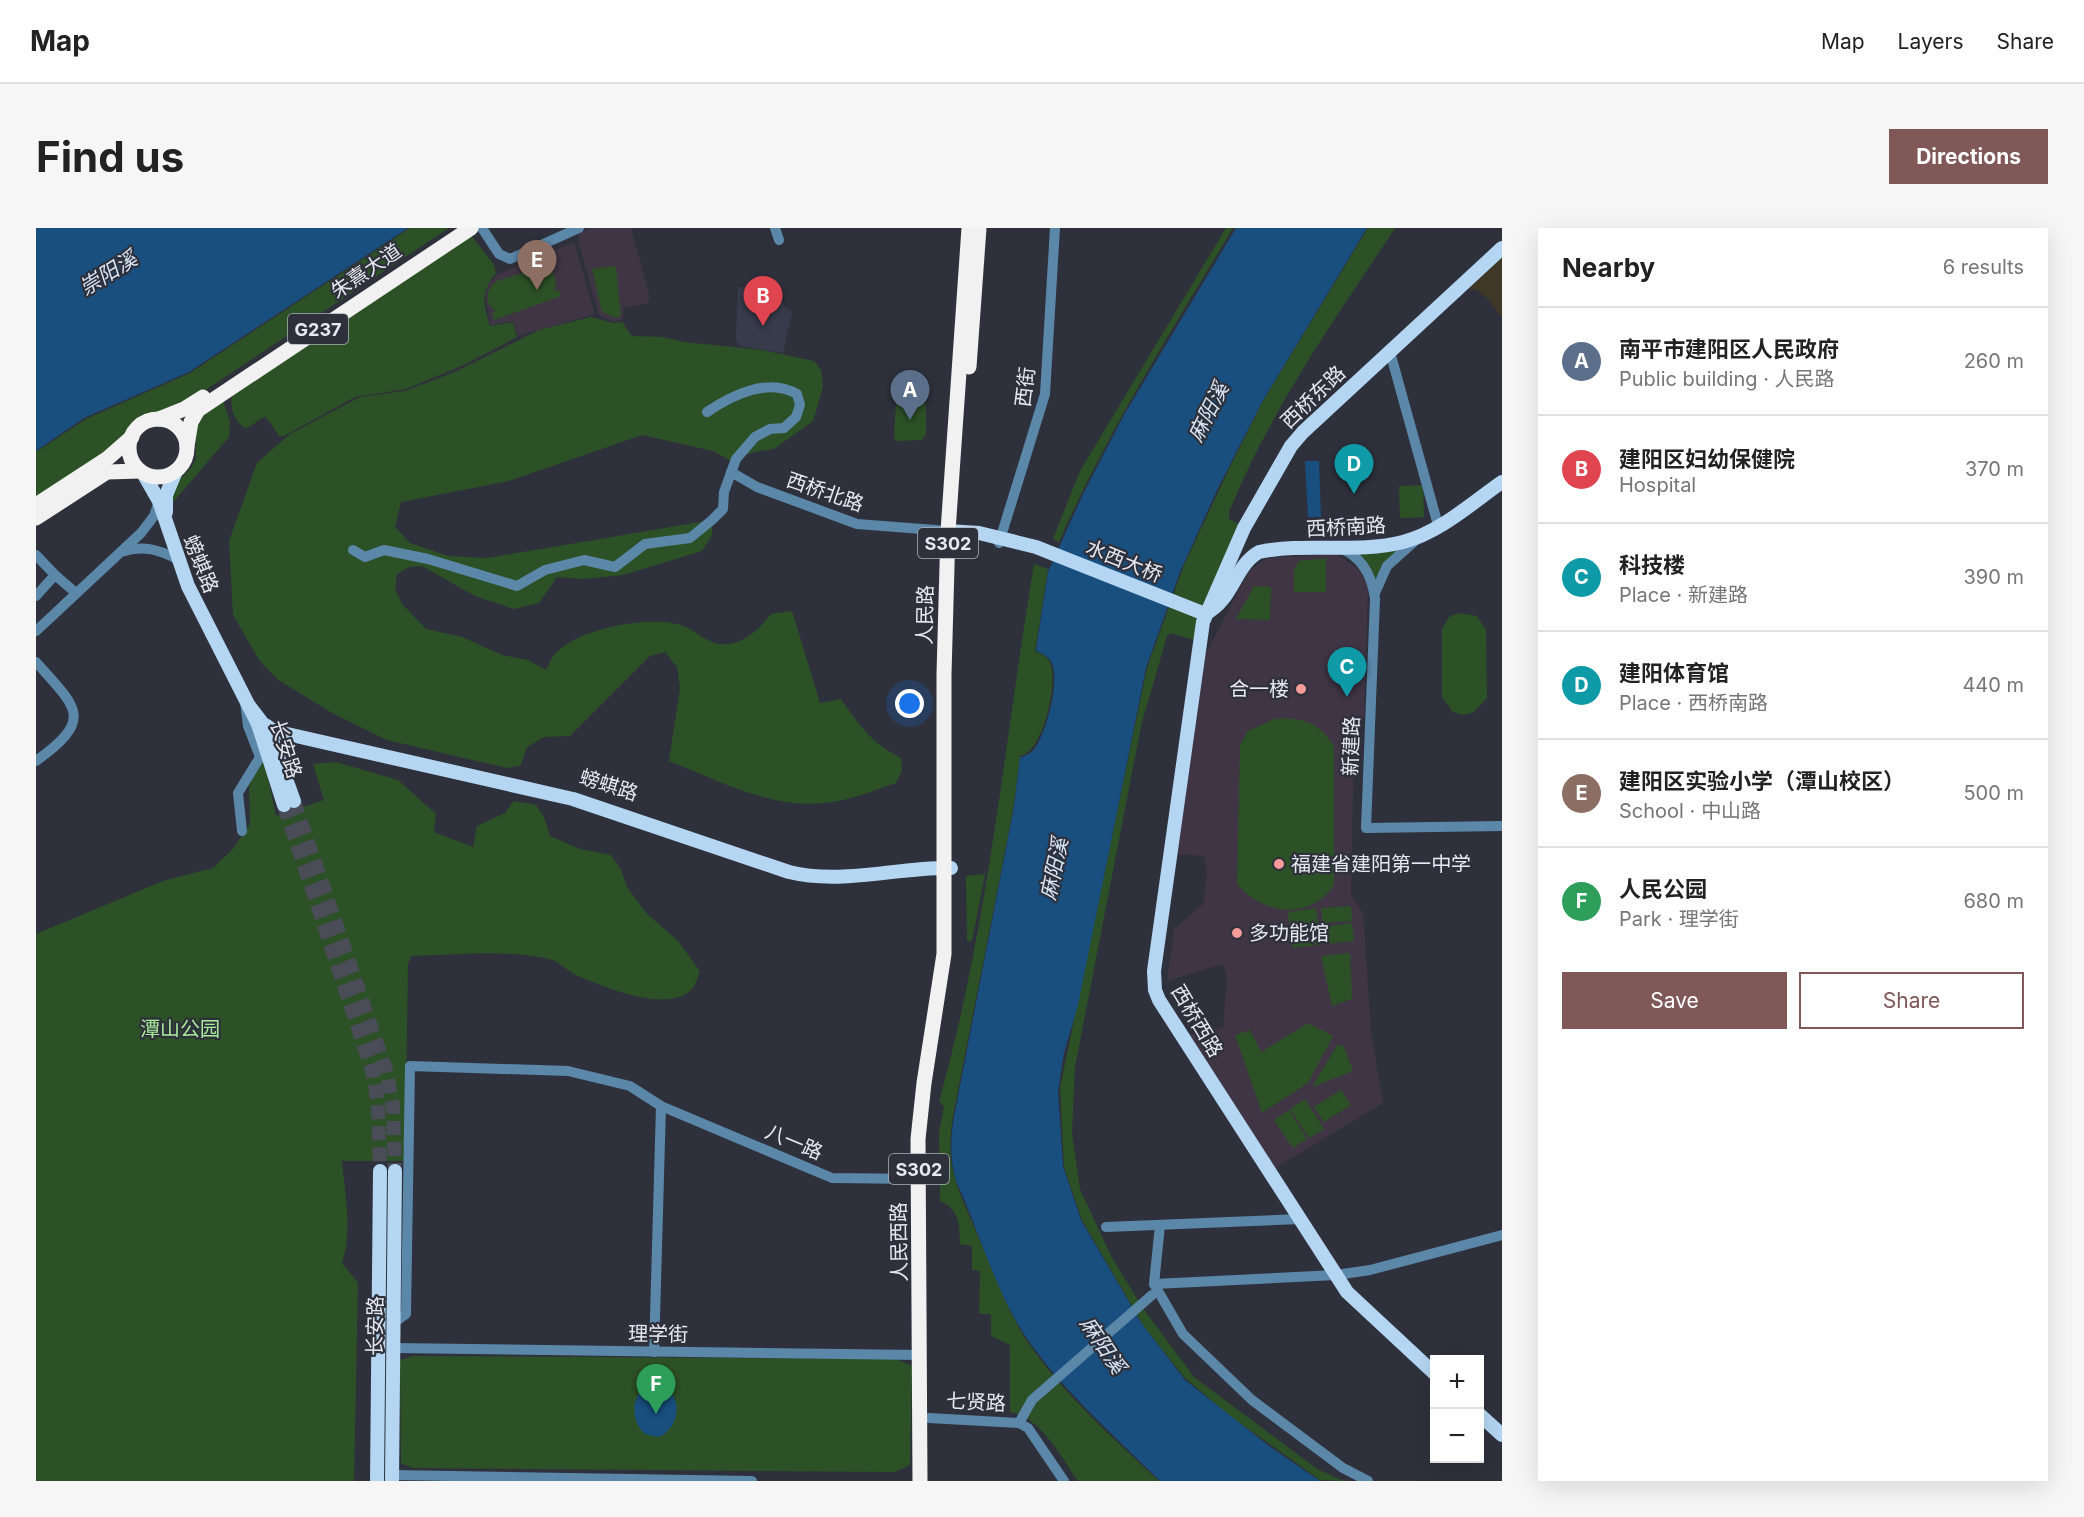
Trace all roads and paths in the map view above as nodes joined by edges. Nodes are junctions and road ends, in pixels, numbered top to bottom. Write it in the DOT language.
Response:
graph roads {
  1 [pos="455,228"];
  2 [pos="471,228"];
  3 [pos="482,228"];
  4 [pos="579,228"];
  5 [pos="775,228"];
  6 [pos="969,228"];
  7 [pos="980,228"];
  8 [pos="1055,228"];
  9 [pos="780,240"];
  10 [pos="1502,248"];
  11 [pos="1390,352"];
  12 [pos="707,412"];
  13 [pos="159,419"];
  14 [pos="132,437"];
  15 [pos="187,446"];
  16 [pos="176,471"];
  17 [pos="141,472"];
  18 [pos="731,472"];
  19 [pos="1502,482"];
  20 [pos="159,501"];
  21 [pos="36,505"];
  22 [pos="36,518"];
  23 [pos="1438,525"];
  24 [pos="168,531"];
  25 [pos="954,532"];
  26 [pos="1419,537"];
  27 [pos="1000,540"];
  28 [pos="1335,547"];
  29 [pos="353,550"];
  30 [pos="116,554"];
  31 [pos="36,555"];
  32 [pos="177,559"];
  33 [pos="55,575"];
  34 [pos="76,594"];
  35 [pos="36,596"];
  36 [pos="1375,599"];
  37 [pos="1200,617"];
  38 [pos="36,631"];
  39 [pos="36,662"];
  40 [pos="252,705"];
  41 [pos="282,733"];
  42 [pos="274,756"];
  43 [pos="36,761"];
  44 [pos="289,803"];
  45 [pos="1502,826"];
  46 [pos="242,831"];
  47 [pos="947,864"];
  48 [pos="661,1106"];
  49 [pos="380,1171"];
  50 [pos="395,1171"];
  51 [pos="919,1179"];
  52 [pos="1300,1219"];
  53 [pos="1160,1225"];
  54 [pos="1106,1227"];
  55 [pos="1502,1235"];
  56 [pos="1336,1275"];
  57 [pos="1153,1290"];
  58 [pos="395,1322"];
  59 [pos="394,1348"];
  60 [pos="654,1352"];
  61 [pos="921,1355"];
  62 [pos="1430,1369"];
  63 [pos="929,1418"];
  64 [pos="1484,1419"];
  65 [pos="1019,1423"];
  66 [pos="1502,1436"];
  67 [pos="392,1478"];
  68 [pos="655,1480"];
  69 [pos="377,1481"];
  70 [pos="752,1481"];
  71 [pos="920,1481"];
  72 [pos="929,1481"];
  73 [pos="1064,1481"];
  74 [pos="1368,1481"];
  1 -- 13 [label="highway, 朱熹大道 / G237"];
  2 -- 15 [label="highway, 朱熹大道 / G237"];
  3 -- 4 [label="street"];
  5 -- 9 [label="street"];
  6 -- 25 [label="highway, 人民路 / S302"];
  7 -- 25 [label="highway, 人民路 / S302"];
  8 -- 27 [label="street, 西街"];
  10 -- 11 [label="main road, 西桥东路"];
  11 -- 23 [label="street"];
  11 -- 37 [label="main road, 西桥东路"];
  12 -- 18 [label="street"];
  13 -- 14 [label="highway, G237"];
  13 -- 15 [label="highway"];
  14 -- 17 [label="highway"];
  14 -- 21 [label="highway, G237"];
  15 -- 16 [label="highway, G237"];
  16 -- 17 [label="highway"];
  16 -- 24 [label="main road"];
  17 -- 20 [label="main road"];
  17 -- 22 [label="highway"];
  18 -- 25 [label="street, 西桥北路"];
  18 -- 29 [label="street"];
  19 -- 23 [label="main road, 西桥南路"];
  20 -- 24 [label="main road"];
  20 -- 30 [label="street"];
  23 -- 26 [label="main road, 西桥南路"];
  24 -- 32 [label="main road, 螃蜞路"];
  24 -- 40 [label="main road"];
  25 -- 27 [label="main road, 水西大桥"];
  25 -- 47 [label="highway, 人民路 / S302"];
  26 -- 28 [label="main road, 西桥南路"];
  26 -- 36 [label="street"];
  27 -- 37 [label="main road, 水西大桥"];
  28 -- 36 [label="street, 新建路"];
  28 -- 37 [label="main road, 西桥南路"];
  30 -- 32 [label="street"];
  30 -- 34 [label="street"];
  31 -- 33 [label="street"];
  32 -- 40 [label="main road, 螃蜞路"];
  33 -- 34 [label="street"];
  33 -- 35 [label="street"];
  34 -- 38 [label="street"];
  36 -- 45 [label="street, 新建路"];
  37 -- 52 [label="main road, 西桥西路"];
  39 -- 43 [label="street"];
  40 -- 41 [label="main road, 长安路"];
  40 -- 41 [label="main road, 螃蜞路"];
  40 -- 42 [label="main road, 长安路"];
  40 -- 46 [label="street"];
  41 -- 42 [label="main road"];
  41 -- 42 [label="main road"];
  41 -- 47 [label="main road, 螃蜞路"];
  42 -- 44 [label="main road, 长安路"];
  47 -- 51 [label="highway, 人民西路 / S302"];
  47 -- 63 [label="highway, 人民西路 / S302"];
  48 -- 51 [label="street, 八一路"];
  48 -- 58 [label="street, 八一路"];
  48 -- 60 [label="street"];
  49 -- 69 [label="main road, 长安路"];
  50 -- 58 [label="main road, 长安路"];
  51 -- 61 [label="highway, 人民西路 / S302"];
  52 -- 53 [label="street"];
  52 -- 56 [label="main road, 西桥西路"];
  53 -- 54 [label="street"];
  53 -- 57 [label="street"];
  55 -- 56 [label="street"];
  56 -- 57 [label="street"];
  56 -- 62 [label="main road, 西桥西路"];
  57 -- 65 [label="street"];
  57 -- 74 [label="street"];
  58 -- 59 [label="main road, 长安路"];
  59 -- 60 [label="street, 理学街"];
  59 -- 67 [label="main road, 长安路"];
  60 -- 61 [label="street, 理学街"];
  61 -- 71 [label="highway, 人民西路 / S302"];
  63 -- 65 [label="street, 七贤路"];
  63 -- 72 [label="highway, 人民西路 / S302"];
  64 -- 66 [label="main road"];
  65 -- 73 [label="street, 七贤路"];
  67 -- 68 [label="street"];
  68 -- 70 [label="street"];
}
